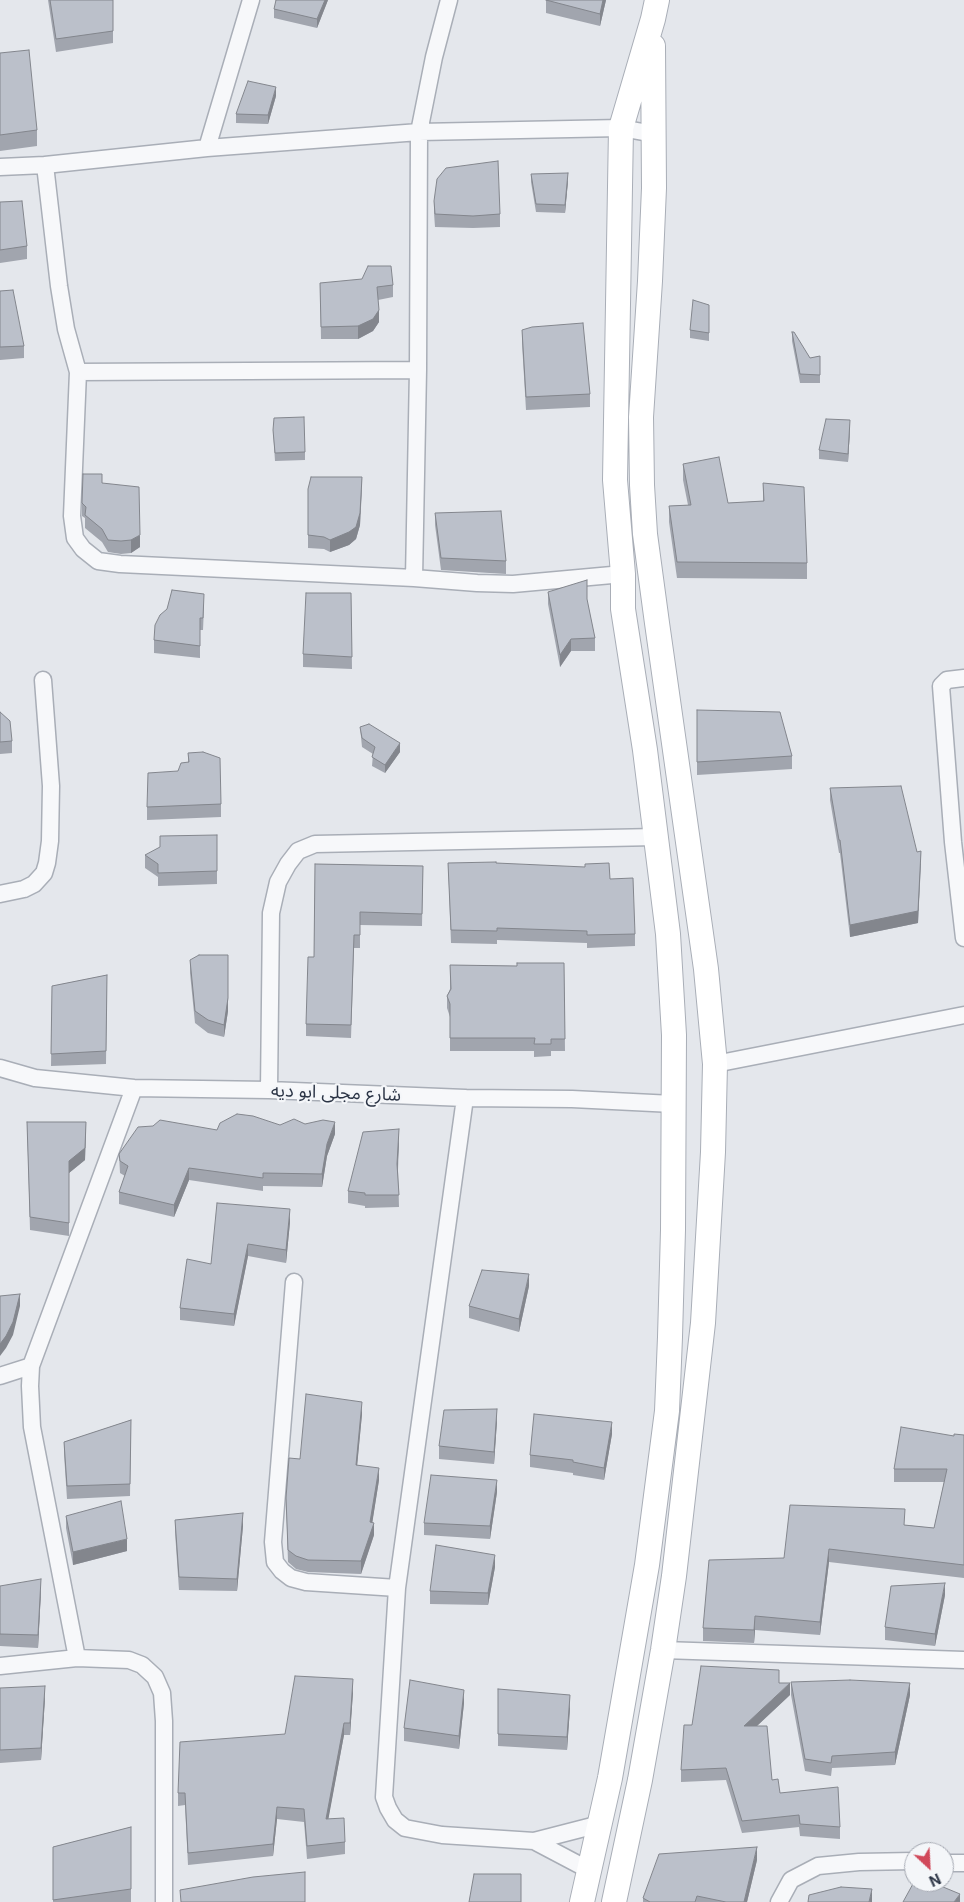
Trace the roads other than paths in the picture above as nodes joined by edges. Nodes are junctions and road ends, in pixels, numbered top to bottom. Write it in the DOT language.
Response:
graph roads {
  1 [pos="251,0"];
  2 [pos="449,0"];
  3 [pos="655,10"];
  4 [pos="621,128"];
  5 [pos="419,132"];
  6 [pos="654,134"];
  7 [pos="206,148"];
  8 [pos="45,165"];
  9 [pos="0,167"];
  10 [pos="418,370"];
  11 [pos="78,372"];
  12 [pos="623,574"];
  13 [pos="414,578"];
  14 [pos="964,678"];
  15 [pos="43,680"];
  16 [pos="656,836"];
  17 [pos="0,894"];
  18 [pos="964,938"];
  19 [pos="964,1015"];
  20 [pos="715,1064"];
  21 [pos="0,1068"];
  22 [pos="134,1088"];
  23 [pos="270,1090"];
  24 [pos="465,1098"];
  25 [pos="673,1104"];
  26 [pos="294,1282"];
  27 [pos="31,1366"];
  28 [pos="0,1376"];
  29 [pos="658,1481"];
  30 [pos="686,1483"];
  31 [pos="397,1588"];
  32 [pos="663,1650"];
  33 [pos="78,1658"];
  34 [pos="964,1660"];
  35 [pos="0,1666"];
  36 [pos="600,1824"];
  37 [pos="534,1841"];
  38 [pos="904,1861"];
  39 [pos="589,1870"];
  40 [pos="164,1902"];
  41 [pos="582,1902"];
  42 [pos="614,1902"];
  43 [pos="779,1902"];
  1 -- 7 [label="street"];
  2 -- 5 [label="street"];
  3 -- 4 [label="main road"];
  3 -- 6 [label="main road"];
  4 -- 5 [label="street"];
  4 -- 6 [label="street"];
  4 -- 12 [label="main road"];
  5 -- 7 [label="street"];
  5 -- 10 [label="street"];
  6 -- 20 [label="main road"];
  7 -- 8 [label="street"];
  8 -- 9 [label="street"];
  8 -- 11 [label="street"];
  10 -- 11 [label="street"];
  10 -- 13 [label="street"];
  11 -- 13 [label="street"];
  12 -- 13 [label="street"];
  12 -- 16 [label="main road"];
  14 -- 18 [label="street"];
  15 -- 17 [label="street"];
  16 -- 23 [label="street"];
  16 -- 25 [label="main road"];
  19 -- 20 [label="street"];
  20 -- 30 [label="main road"];
  21 -- 22 [label="street, شارع مجلى ابو ديه"];
  22 -- 23 [label="street, شارع مجلى ابو ديه"];
  22 -- 27 [label="street"];
  23 -- 24 [label="street, شارع مجلى ابو ديه"];
  24 -- 25 [label="street, شارع مجلى ابو ديه"];
  24 -- 31 [label="street"];
  25 -- 29 [label="main road"];
  26 -- 31 [label="street"];
  27 -- 28 [label="street"];
  27 -- 33 [label="street"];
  29 -- 30 [label="main road"];
  29 -- 36 [label="main road"];
  30 -- 32 [label="main road"];
  31 -- 37 [label="street"];
  32 -- 34 [label="street"];
  32 -- 42 [label="main road"];
  33 -- 35 [label="street"];
  33 -- 40 [label="street"];
  36 -- 37 [label="street"];
  36 -- 39 [label="main road"];
  37 -- 39 [label="street"];
  38 -- 43 [label="street"];
  39 -- 41 [label="main road"];
}
